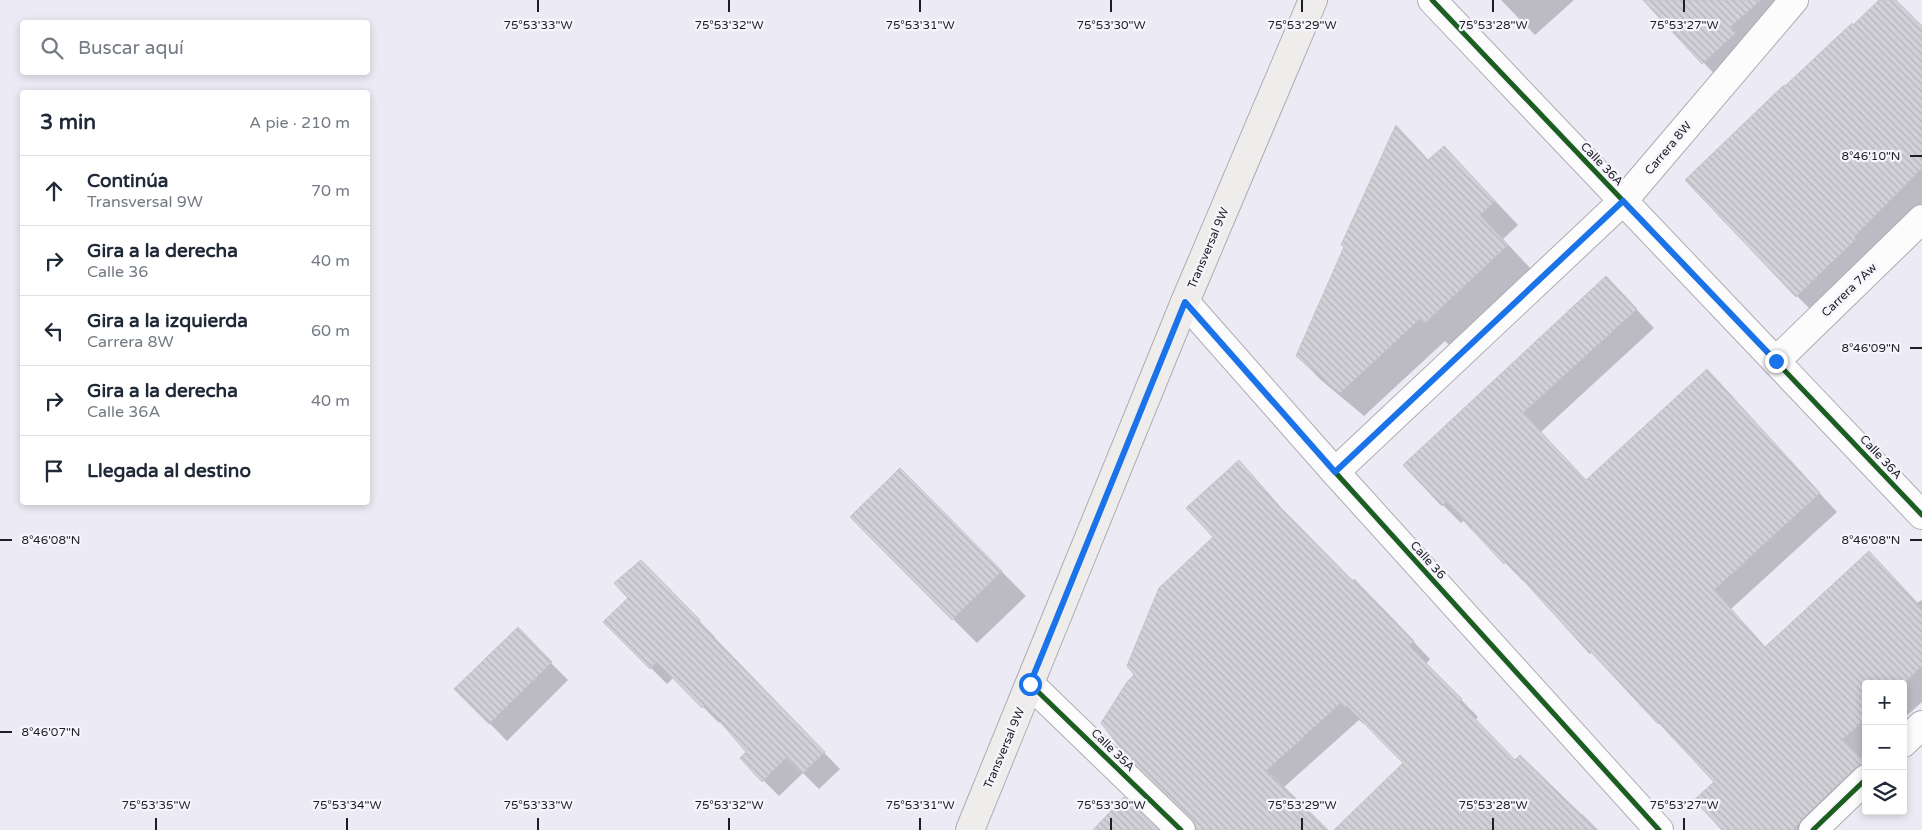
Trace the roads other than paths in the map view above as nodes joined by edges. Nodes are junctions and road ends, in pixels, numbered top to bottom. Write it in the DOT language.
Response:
graph roads {
  1 [pos="1313,0"];
  2 [pos="1432,0"];
  3 [pos="1794,0"];
  4 [pos="1623,201"];
  5 [pos="1922,219"];
  6 [pos="1185,302"];
  7 [pos="1776,361"];
  8 [pos="1335,472"];
  9 [pos="1922,515"];
  10 [pos="1030,684"];
  11 [pos="1922,725"];
  12 [pos="1907,739"];
  13 [pos="1862,783"];
  14 [pos="970,830"];
  15 [pos="1181,830"];
  16 [pos="1659,830"];
  17 [pos="1813,830"];
  1 -- 6 [label="main road, Transversal 9W"];
  2 -- 4 [label="street, Calle 36A"];
  3 -- 4 [label="street, Carrera 8W"];
  4 -- 7 [label="street, Calle 36A"];
  4 -- 8 [label="street, Carrera 8W"];
  5 -- 7 [label="street, Carrera 7Aw"];
  6 -- 8 [label="street, Calle 36"];
  6 -- 10 [label="main road, Transversal 9W"];
  7 -- 9 [label="street, Calle 36A"];
  8 -- 16 [label="street, Calle 36"];
  10 -- 14 [label="main road, Transversal 9W"];
  10 -- 15 [label="street, Calle 35A"];
  11 -- 12 [label="street"];
  13 -- 17 [label="street"];
}
